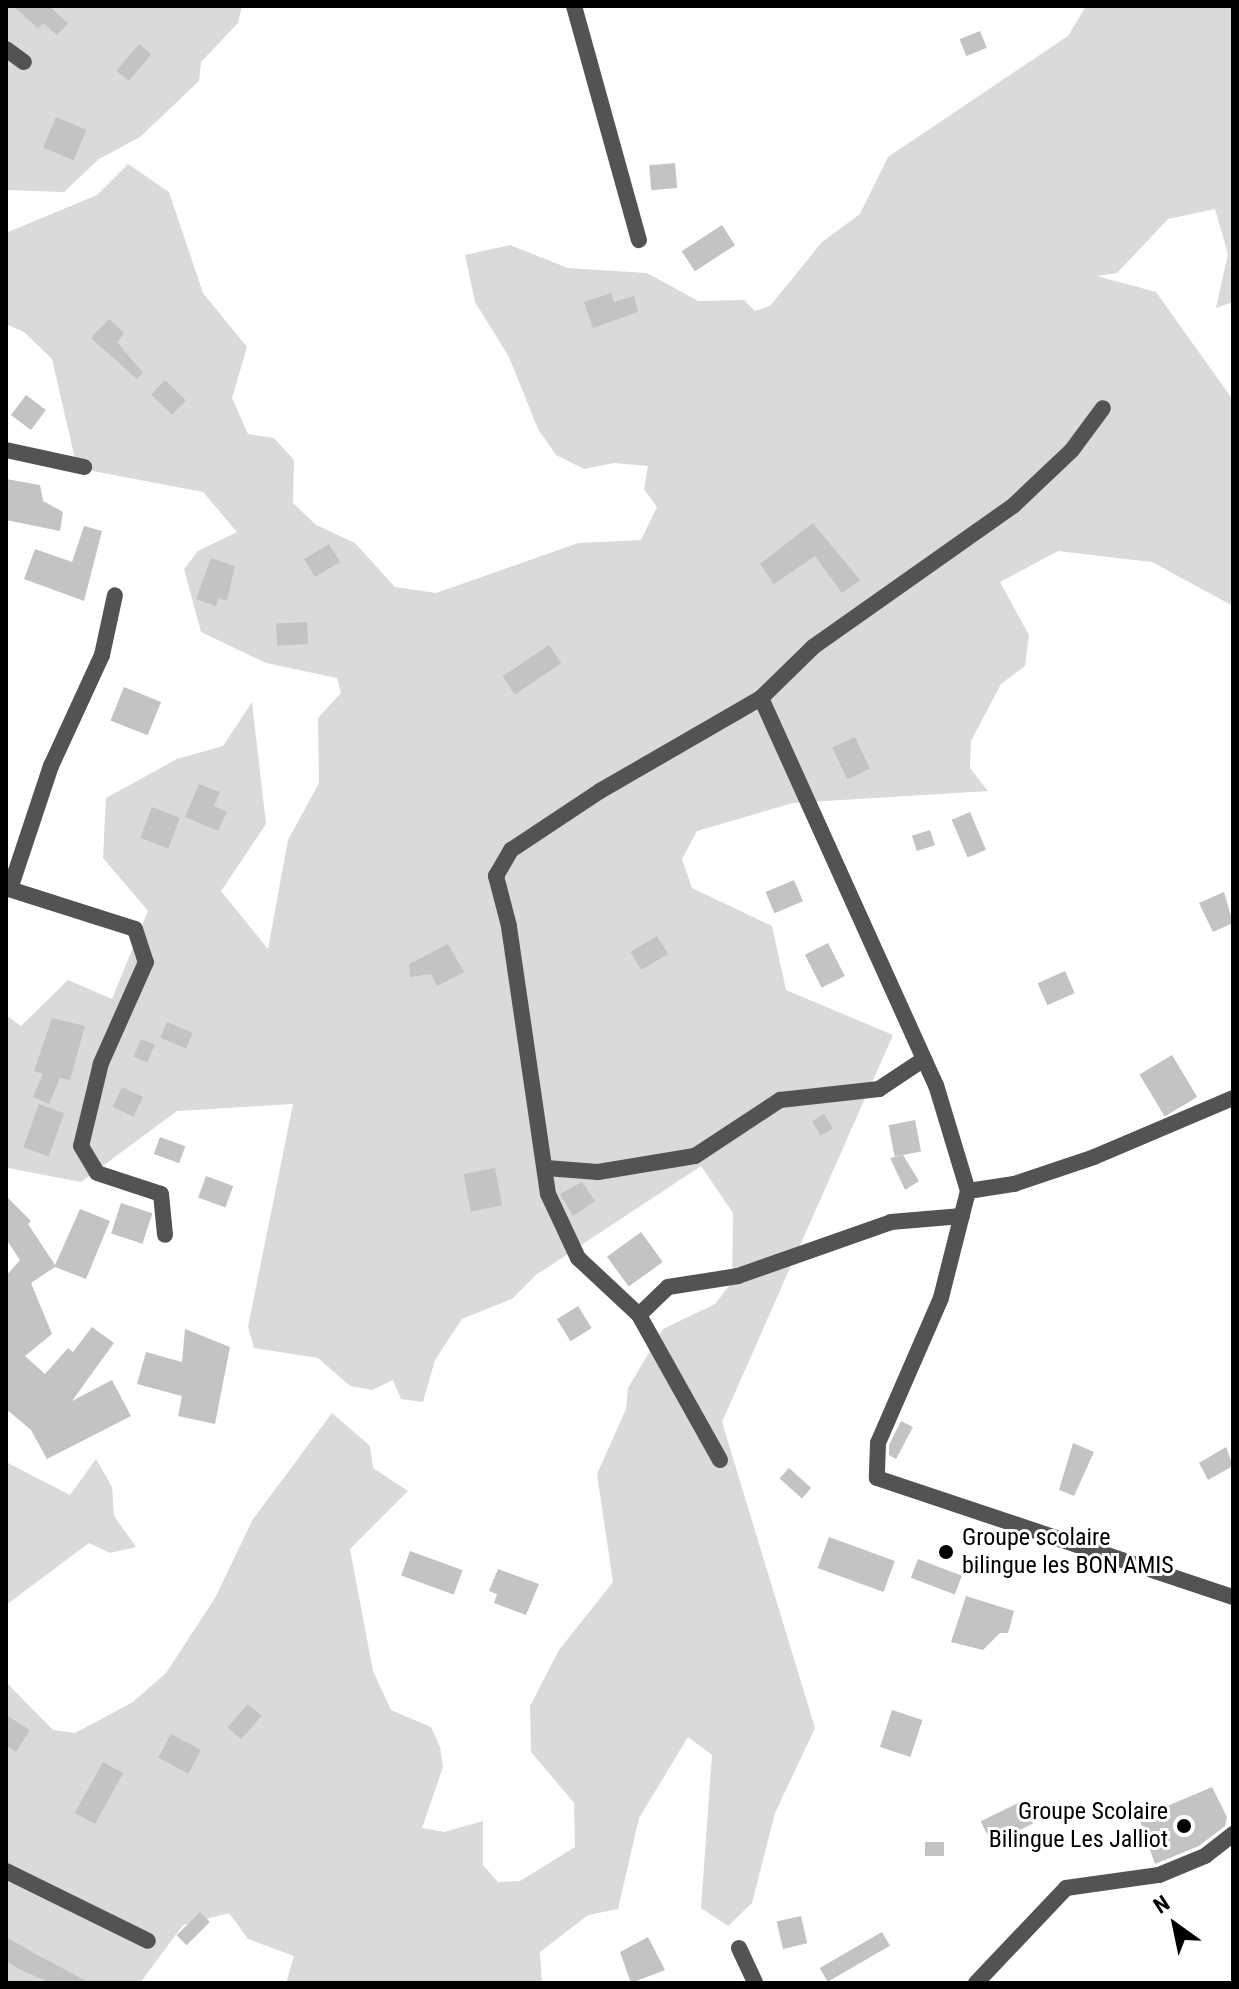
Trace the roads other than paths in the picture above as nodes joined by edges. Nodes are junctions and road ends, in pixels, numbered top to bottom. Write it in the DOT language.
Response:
graph roads {
  1 [pos="574,6"];
  2 [pos="6,49"];
  3 [pos="24,62"];
  4 [pos="639,240"];
  5 [pos="1103,408"];
  6 [pos="6,450"];
  7 [pos="84,467"];
  8 [pos="115,595"];
  9 [pos="761,698"];
  10 [pos="8,889"];
  11 [pos="924,1059"];
  12 [pos="1233,1098"];
  13 [pos="546,1168"];
  14 [pos="968,1191"];
  15 [pos="962,1216"];
  16 [pos="165,1235"];
  17 [pos="639,1315"];
  18 [pos="720,1460"];
  19 [pos="1233,1597"];
  20 [pos="1233,1834"];
  21 [pos="6,1871"];
  22 [pos="148,1941"];
  23 [pos="739,1948"];
  24 [pos="755,1983"];
  25 [pos="976,1983"];
  1 -- 4 [label="street"];
  2 -- 3 [label="street"];
  5 -- 9 [label="street"];
  6 -- 7 [label="street"];
  8 -- 10 [label="street"];
  9 -- 11 [label="street"];
  9 -- 13 [label="street"];
  10 -- 16 [label="street"];
  11 -- 13 [label="street"];
  11 -- 14 [label="street"];
  12 -- 14 [label="street"];
  13 -- 17 [label="street"];
  14 -- 15 [label="street"];
  15 -- 17 [label="street"];
  15 -- 19 [label="street"];
  17 -- 18 [label="street"];
  20 -- 25 [label="street"];
  21 -- 22 [label="street"];
  23 -- 24 [label="street"];
}
